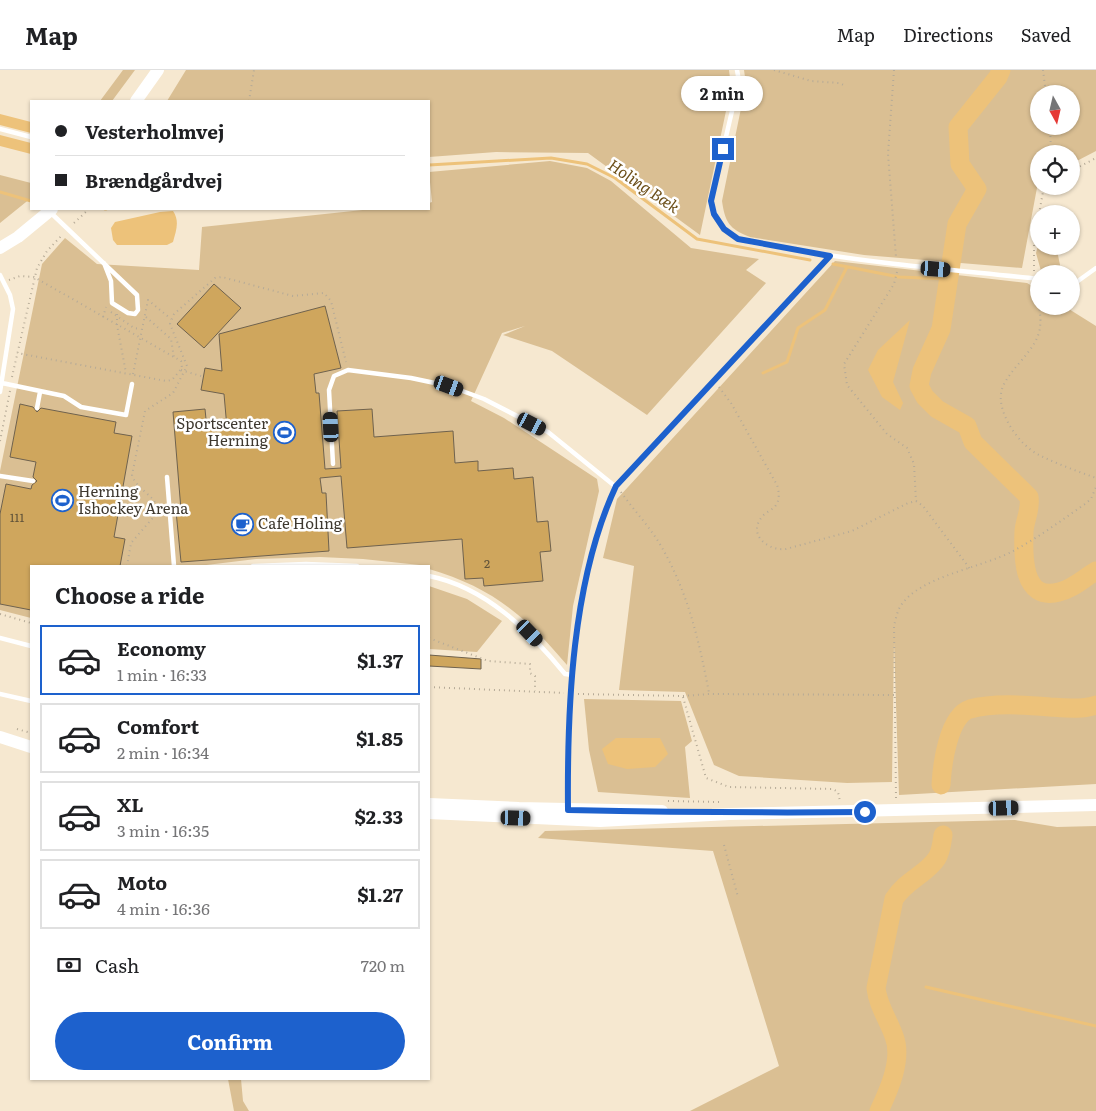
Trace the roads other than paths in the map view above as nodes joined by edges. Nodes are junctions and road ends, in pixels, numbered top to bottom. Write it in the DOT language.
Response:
graph roads {
  1 [pos="158,70"];
  2 [pos="737,70"];
  3 [pos="137,100"];
  4 [pos="0,129"];
  5 [pos="30,137"];
  6 [pos="51,210"];
  7 [pos="0,248"];
  8 [pos="830,256"];
  9 [pos="104,263"];
  10 [pos="1096,268"];
  11 [pos="0,275"];
  12 [pos="1030,278"];
  13 [pos="1080,280"];
  14 [pos="1,382"];
  15 [pos="132,384"];
  16 [pos="0,392"];
  17 [pos="40,392"];
  18 [pos="37,408"];
  19 [pos="333,464"];
  20 [pos="0,476"];
  21 [pos="167,477"];
  22 [pos="32,481"];
  23 [pos="616,486"];
  24 [pos="174,565"];
  25 [pos="280,565"];
  26 [pos="332,565"];
  27 [pos="430,576"];
  28 [pos="0,638"];
  29 [pos="30,646"];
  30 [pos="573,675"];
  31 [pos="0,694"];
  32 [pos="30,701"];
  33 [pos="0,737"];
  34 [pos="30,746"];
  35 [pos="430,804"];
  36 [pos="1096,805"];
  37 [pos="430,813"];
  38 [pos="568,815"];
  1 -- 3 [label="street"];
  2 -- 8 [label="lane"];
  4 -- 5 [label="lane"];
  6 -- 7 [label="street"];
  6 -- 9 [label="lane"];
  8 -- 12 [label="lane"];
  8 -- 23 [label="lane"];
  9 -- 9 [label="lane"];
  10 -- 13 [label="lane"];
  11 -- 14 [label="lane"];
  14 -- 16 [label="lane"];
  14 -- 17 [label="lane"];
  15 -- 17 [label="lane"];
  17 -- 18 [label="lane"];
  19 -- 23 [label="lane"];
  20 -- 22 [label="lane"];
  21 -- 24 [label="lane"];
  23 -- 30 [label="lane"];
  25 -- 26 [label="lane"];
  27 -- 30 [label="lane"];
  28 -- 29 [label="lane"];
  30 -- 38 [label="lane"];
  31 -- 32 [label="lane"];
  33 -- 34 [label="street"];
  35 -- 38 [label="street"];
  36 -- 38 [label="street"];
  37 -- 38 [label="street"];
}
